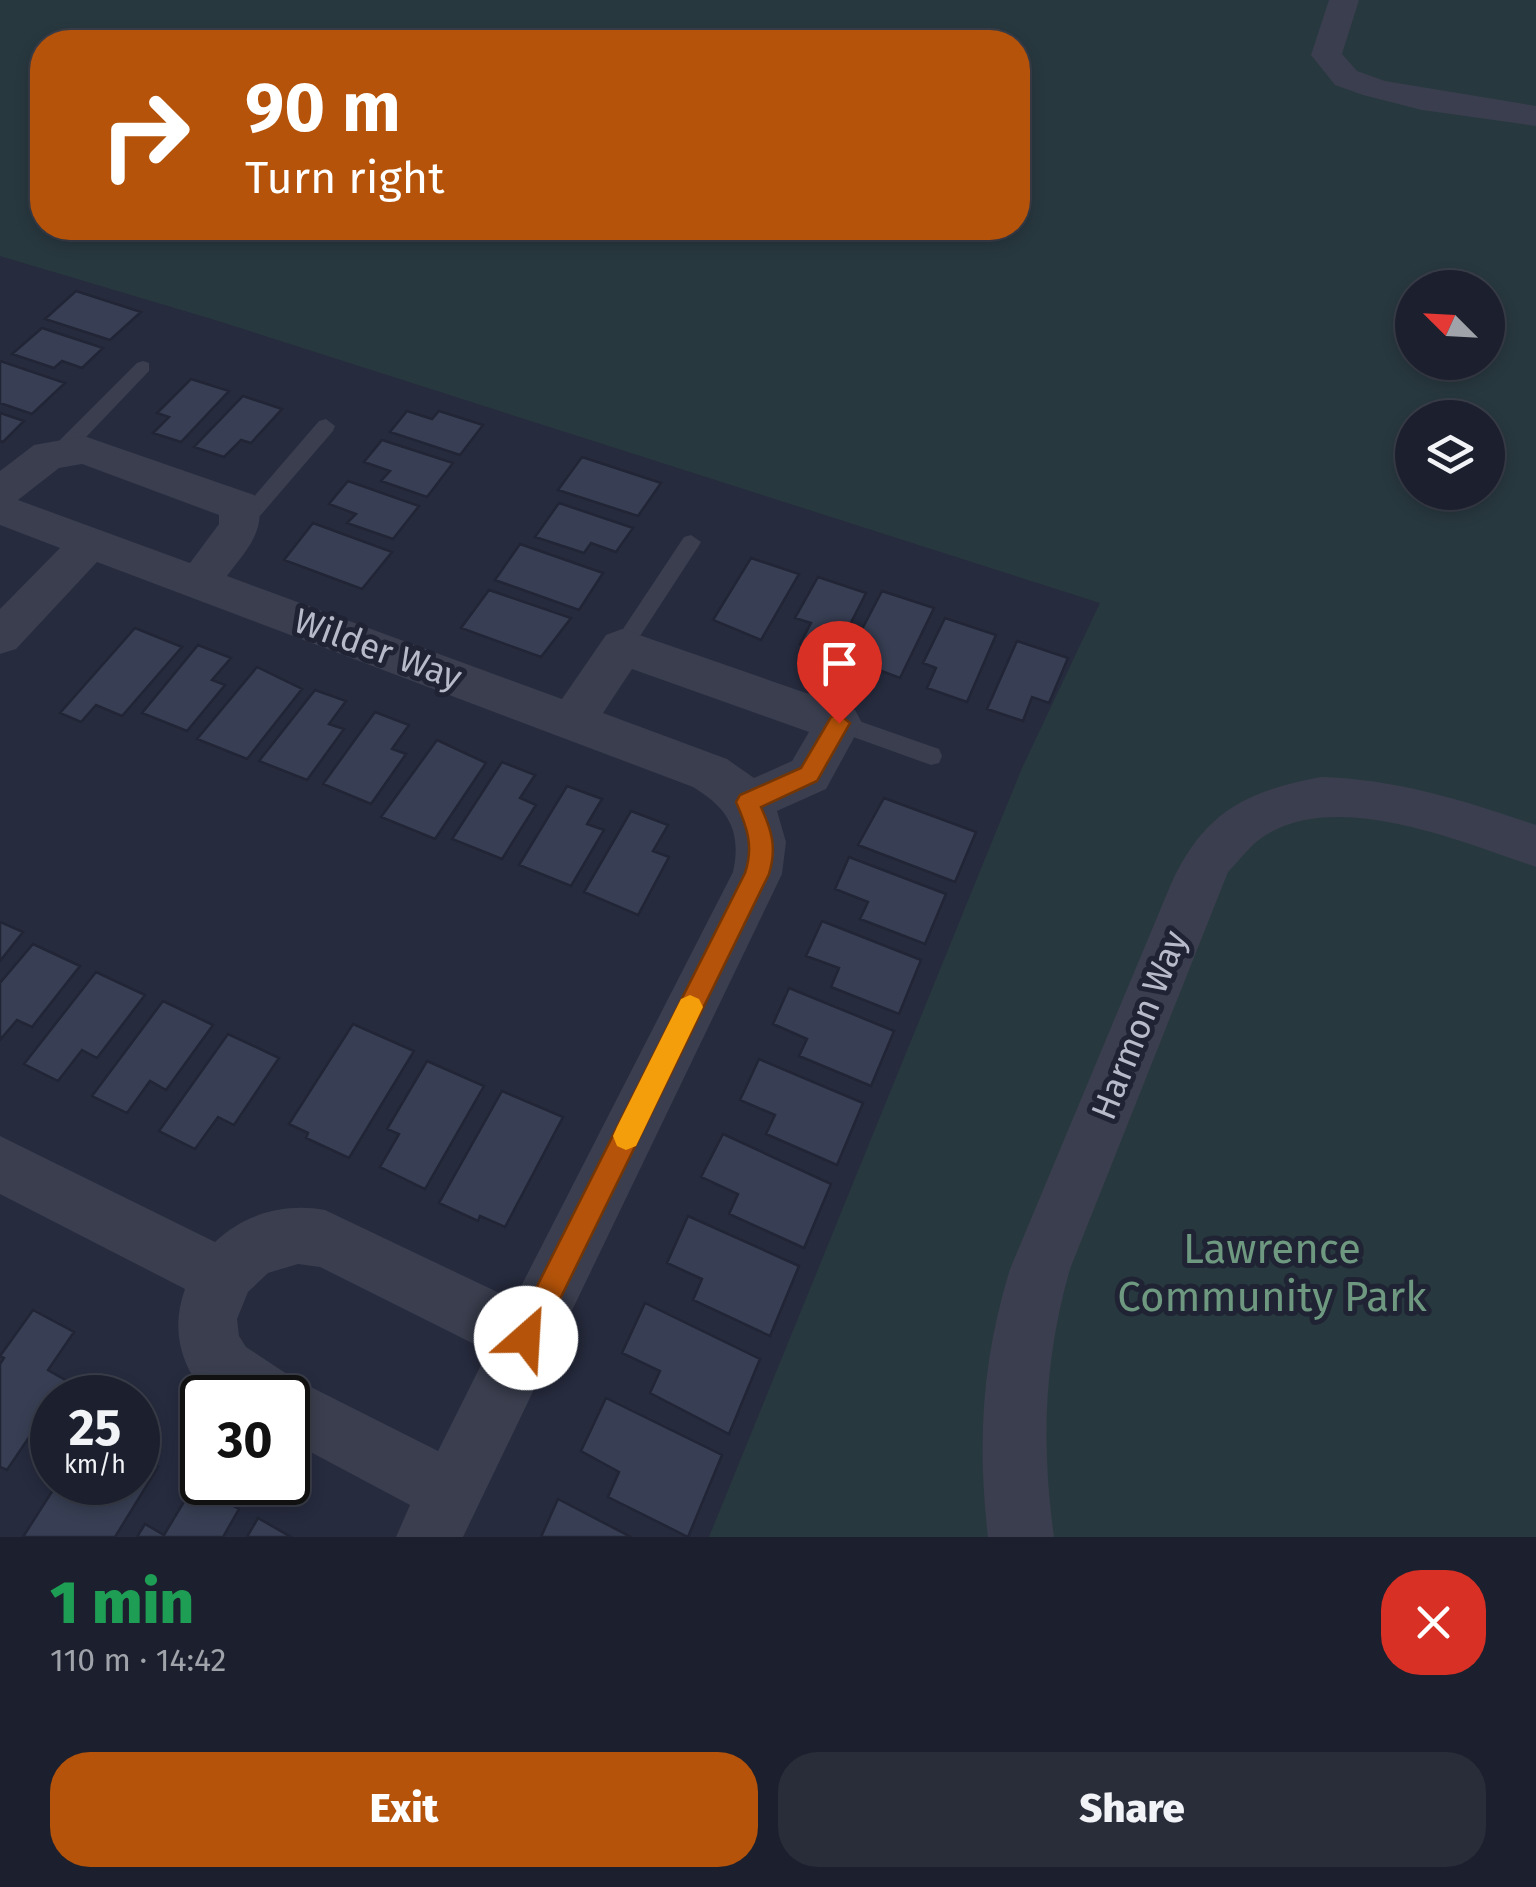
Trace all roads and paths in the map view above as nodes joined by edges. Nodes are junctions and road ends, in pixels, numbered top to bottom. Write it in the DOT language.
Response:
graph roads {
  1 [pos="1344,0"];
  2 [pos="1536,116"];
  3 [pos="142,367"];
  4 [pos="326,426"];
  5 [pos="61,451"];
  6 [pos="0,492"];
  7 [pos="0,509"];
  8 [pos="240,526"];
  9 [pos="90,542"];
  10 [pos="690,542"];
  11 [pos="199,583"];
  12 [pos="0,637"];
  13 [pos="622,647"];
  14 [pos="572,722"];
  15 [pos="839,723"];
  16 [pos="931,756"];
  17 [pos="748,802"];
  18 [pos="1536,846"];
  19 [pos="0,1164"];
  20 [pos="223,1277"];
  21 [pos="526,1338"];
  22 [pos="231,1375"];
  23 [pos="310,1423"];
  24 [pos="440,1515"];
  25 [pos="1021,1537"];
  1 -- 2 [label="street"];
  3 -- 5 [label="lane"];
  4 -- 8 [label="lane"];
  5 -- 6 [label="street"];
  5 -- 8 [label="street"];
  7 -- 9 [label="street, Wilder Way"];
  8 -- 11 [label="street"];
  9 -- 11 [label="street, Wilder Way"];
  9 -- 12 [label="street"];
  10 -- 13 [label="lane"];
  11 -- 14 [label="street, Wilder Way"];
  13 -- 14 [label="street"];
  13 -- 15 [label="street"];
  14 -- 17 [label="street, Wilder Way"];
  15 -- 16 [label="lane"];
  15 -- 17 [label="street"];
  17 -- 21 [label="street"];
  18 -- 25 [label="street, Harmon Way"];
  19 -- 20 [label="street"];
  20 -- 21 [label="street"];
  20 -- 22 [label="street"];
  21 -- 24 [label="street"];
  23 -- 24 [label="street"];
}
